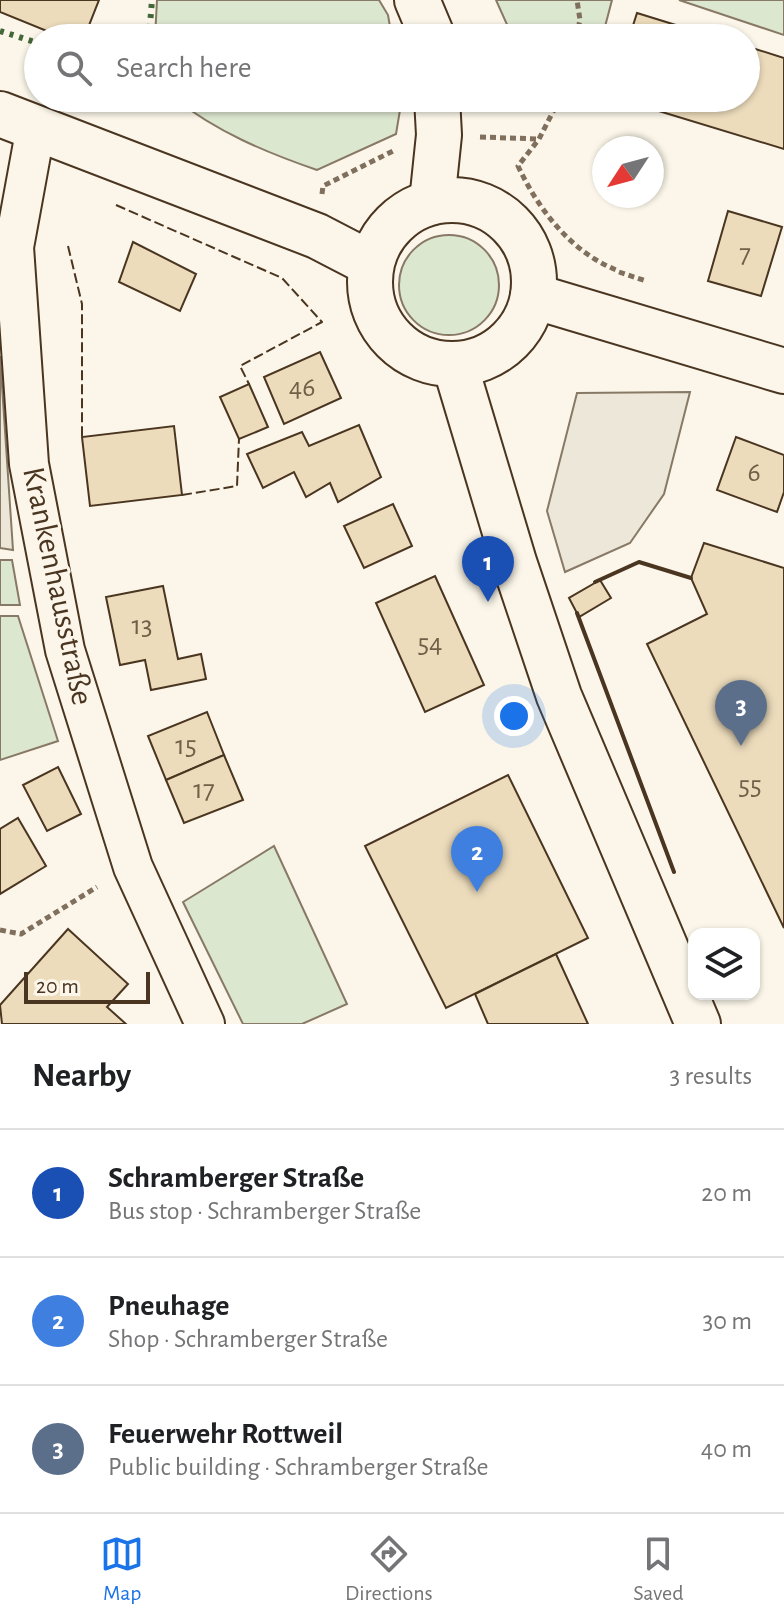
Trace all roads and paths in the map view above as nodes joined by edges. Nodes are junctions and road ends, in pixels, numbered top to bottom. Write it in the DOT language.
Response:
graph roads {
  1 [pos="417,0"];
  2 [pos="577,0"];
  3 [pos="427,24"];
  4 [pos="579,24"];
  5 [pos="438,112"];
  6 [pos="553,112"];
  7 [pos="18,121"];
  8 [pos="432,202"];
  9 [pos="371,264"];
  10 [pos="619,271"];
  11 [pos="533,296"];
  12 [pos="455,365"];
  13 [pos="784,371"];
  14 [pos="70,903"];
  15 [pos="0,930"];
  16 [pos="205,1024"];
  17 [pos="698,1024"];
  1 -- 3 [label="street"];
  2 -- 4 [label="path"];
  5 -- 8 [label="street"];
  6 -- 10 [label="path"];
  7 -- 9 [label="street"];
  7 -- 16 [label="street, Krankenhausstraße"];
  8 -- 9 [label="street"];
  8 -- 11 [label="street"];
  9 -- 12 [label="street"];
  11 -- 12 [label="street"];
  11 -- 13 [label="street"];
  12 -- 17 [label="street"];
  14 -- 15 [label="path"];
}
